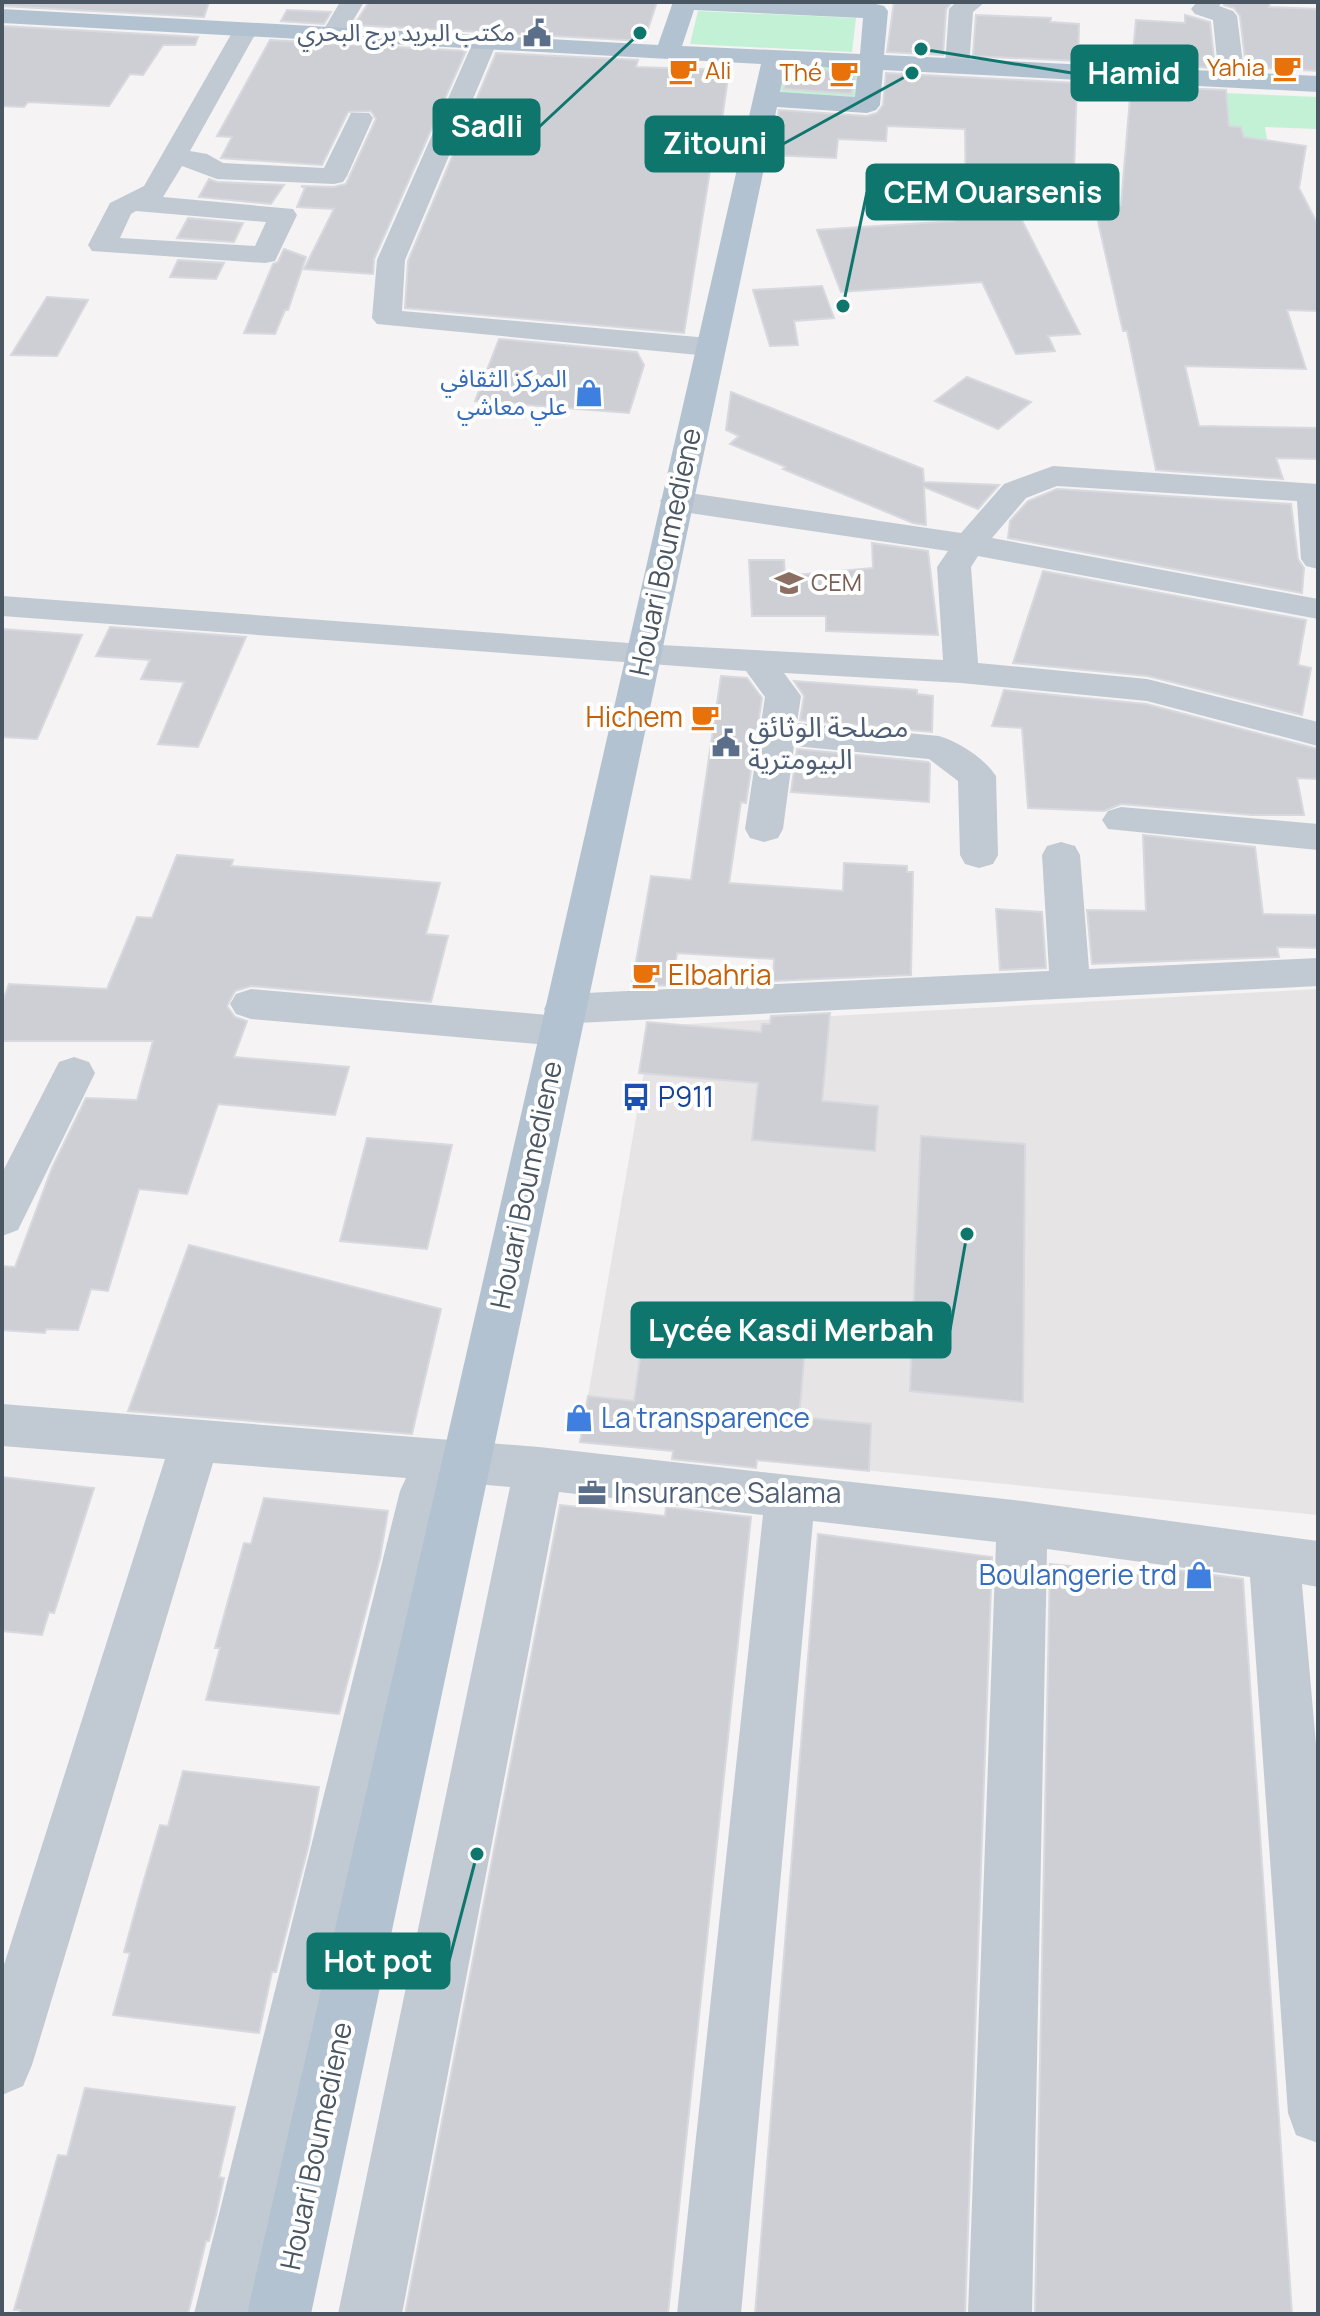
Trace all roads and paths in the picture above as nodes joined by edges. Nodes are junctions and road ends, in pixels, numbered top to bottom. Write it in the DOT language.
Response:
graph roads {
  1 [pos="352,2"];
  2 [pos="684,2"];
  3 [pos="973,2"];
  4 [pos="1210,2"];
  5 [pos="795,5"];
  6 [pos="2,16"];
  7 [pos="245,31"];
  8 [pos="332,36"];
  9 [pos="485,42"];
  10 [pos="668,50"];
  11 [pos="775,57"];
  12 [pos="873,62"];
  13 [pos="957,66"];
  14 [pos="1232,79"];
  15 [pos="1318,84"];
  16 [pos="764,99"];
  17 [pos="360,118"];
  18 [pos="186,158"];
  19 [pos="133,203"];
  20 [pos="709,347"];
  21 [pos="1316,492"];
  22 [pos="676,501"];
  23 [pos="969,544"];
  24 [pos="1318,559"];
  25 [pos="2,606"];
  26 [pos="1318,609"];
  27 [pos="642,655"];
  28 [pos="757,662"];
  29 [pos="961,672"];
  30 [pos="776,733"];
  31 [pos="1318,734"];
  32 [pos="1121,820"];
  33 [pos="764,829"];
  34 [pos="1318,837"];
  35 [pos="979,855"];
  36 [pos="1061,855"];
  37 [pos="1318,972"];
  38 [pos="1070,982"];
  39 [pos="251,1004"];
  40 [pos="562,1020"];
  41 [pos="74,1073"];
  42 [pos="2,1218"];
  43 [pos="2,1425"];
  44 [pos="195,1440"];
  45 [pos="452,1461"];
  46 [pos="539,1468"];
  47 [pos="790,1499"];
  48 [pos="1022,1523"];
  49 [pos="1296,1561"];
  50 [pos="2,2065"];
  51 [pos="1318,2113"];
  52 [pos="226,2314"];
  53 [pos="279,2314"];
  54 [pos="370,2314"];
  55 [pos="709,2314"];
  56 [pos="1000,2314"];
  1 -- 8 [label="street"];
  2 -- 5 [label="main road"];
  2 -- 10 [label="main road"];
  3 -- 13 [label="street"];
  4 -- 14 [label="street"];
  5 -- 12 [label="main road"];
  6 -- 7 [label="main road"];
  7 -- 8 [label="main road"];
  7 -- 18 [label="street"];
  8 -- 9 [label="main road"];
  9 -- 10 [label="main road"];
  9 -- 20 [label="street"];
  10 -- 11 [label="main road"];
  11 -- 12 [label="main road"];
  11 -- 16 [label="main road, Houari Boumediene"];
  12 -- 13 [label="main road"];
  12 -- 16 [label="main road"];
  13 -- 14 [label="main road"];
  14 -- 15 [label="main road"];
  16 -- 20 [label="main road, Houari Boumediene"];
  17 -- 18 [label="street"];
  18 -- 19 [label="street"];
  19 -- 19 [label="street"];
  20 -- 22 [label="main road, Houari Boumediene"];
  21 -- 23 [label="street"];
  21 -- 24 [label="street"];
  22 -- 23 [label="street"];
  22 -- 27 [label="main road, Houari Boumediene"];
  23 -- 26 [label="street"];
  23 -- 29 [label="street"];
  25 -- 27 [label="street"];
  27 -- 28 [label="street"];
  27 -- 40 [label="main road, Houari Boumediene"];
  28 -- 29 [label="street"];
  28 -- 30 [label="street"];
  29 -- 31 [label="street"];
  30 -- 33 [label="street"];
  30 -- 35 [label="street"];
  32 -- 34 [label="street"];
  36 -- 38 [label="street"];
  37 -- 38 [label="street"];
  38 -- 40 [label="street"];
  39 -- 40 [label="street"];
  40 -- 45 [label="main road, Houari Boumediene"];
  41 -- 42 [label="street"];
  43 -- 44 [label="street"];
  44 -- 45 [label="street"];
  44 -- 50 [label="street"];
  45 -- 46 [label="street"];
  45 -- 52 [label="street"];
  45 -- 53 [label="main road, Houari Boumediene"];
  46 -- 47 [label="street"];
  46 -- 54 [label="street"];
  47 -- 48 [label="street"];
  47 -- 55 [label="street"];
  48 -- 49 [label="street"];
  48 -- 56 [label="street"];
  49 -- 51 [label="street"];
}
